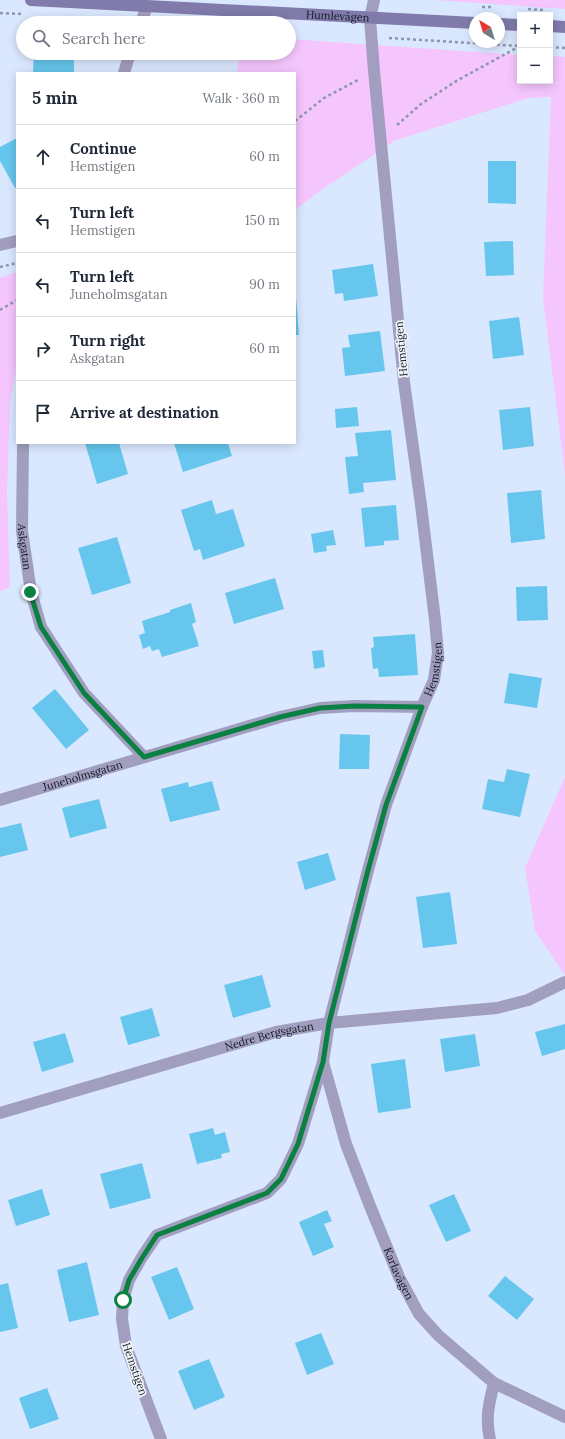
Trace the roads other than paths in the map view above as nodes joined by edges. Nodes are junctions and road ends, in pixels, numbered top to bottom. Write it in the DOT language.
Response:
graph roads {
  1 [pos="31,0"];
  2 [pos="374,0"];
  3 [pos="216,5"];
  4 [pos="146,6"];
  5 [pos="143,16"];
  6 [pos="370,19"];
  7 [pos="469,23"];
  8 [pos="505,24"];
  9 [pos="517,25"];
  10 [pos="553,26"];
  11 [pos="565,27"];
  12 [pos="128,60"];
  13 [pos="124,72"];
  14 [pos="16,241"];
  15 [pos="0,245"];
  16 [pos="23,444"];
  17 [pos="422,707"];
  18 [pos="144,757"];
  19 [pos="0,800"];
  20 [pos="565,982"];
  21 [pos="329,1023"];
  22 [pos="323,1062"];
  23 [pos="0,1113"];
  24 [pos="494,1383"];
  25 [pos="565,1417"];
  26 [pos="160,1439"];
  27 [pos="490,1439"];
  1 -- 4 [label="street, Humlevägen"];
  2 -- 6 [label="street, Hemstigen"];
  3 -- 4 [label="street, Humlevägen"];
  3 -- 6 [label="street, Humlevägen"];
  4 -- 5 [label="street"];
  6 -- 7 [label="street, Humlevägen"];
  6 -- 17 [label="street, Hemstigen"];
  8 -- 9 [label="street"];
  10 -- 11 [label="street"];
  12 -- 13 [label="street"];
  14 -- 15 [label="street"];
  16 -- 18 [label="street, Askgatan"];
  17 -- 18 [label="street, Juneholmsgatan"];
  17 -- 21 [label="street, Hemstigen"];
  18 -- 19 [label="street, Juneholmsgatan"];
  20 -- 21 [label="street, Nedre Bergsgatan"];
  21 -- 22 [label="street, Hemstigen"];
  21 -- 23 [label="street, Nedre Bergsgatan"];
  22 -- 24 [label="street, Karlavägen"];
  22 -- 26 [label="street, Hemstigen"];
  24 -- 25 [label="street, Karlavägen"];
  24 -- 27 [label="street"];
}
